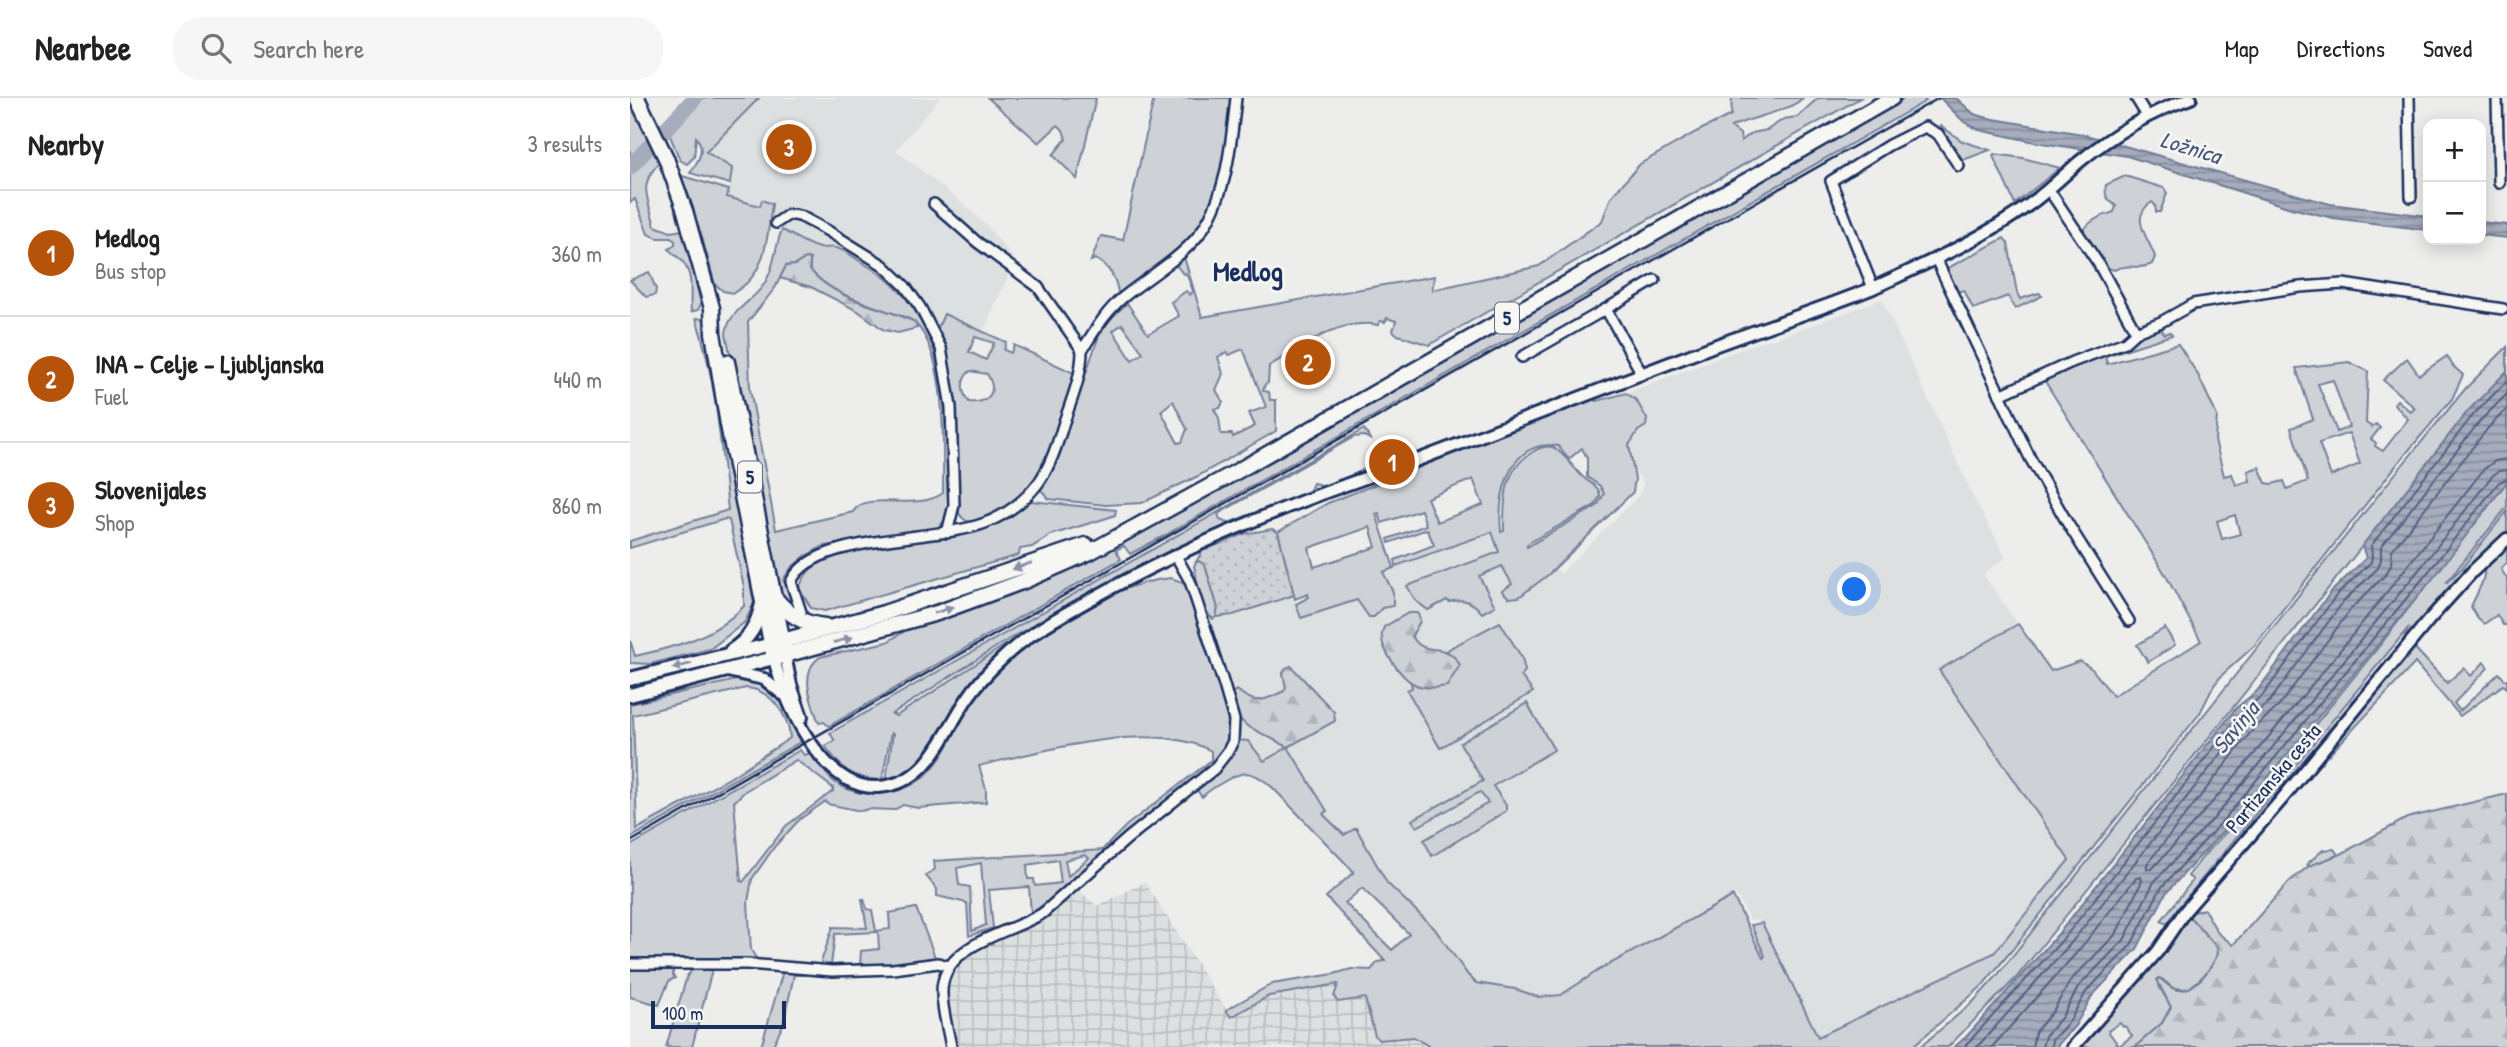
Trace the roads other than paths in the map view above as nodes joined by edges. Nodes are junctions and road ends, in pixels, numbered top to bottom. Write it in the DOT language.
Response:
graph roads {
  1 [pos="1236,98"];
  2 [pos="1892,98"];
  3 [pos="2136,98"];
  4 [pos="2191,98"];
  5 [pos="2409,98"];
  6 [pos="2497,98"];
  7 [pos="638,100"];
  8 [pos="2147,116"];
  9 [pos="1959,166"];
  10 [pos="2498,183"];
  11 [pos="2049,190"];
  12 [pos="2411,197"];
  13 [pos="934,204"];
  14 [pos="776,223"];
  15 [pos="1936,259"];
  16 [pos="1655,280"];
  17 [pos="1874,288"];
  18 [pos="1606,309"];
  19 [pos="2504,309"];
  20 [pos="2136,332"];
  21 [pos="1082,350"];
  22 [pos="1522,358"];
  23 [pos="1642,374"];
  24 [pos="2000,395"];
  25 [pos="947,533"];
  26 [pos="1121,536"];
  27 [pos="2507,539"];
  28 [pos="1176,556"];
  29 [pos="768,598"];
  30 [pos="801,612"];
  31 [pos="2129,621"];
  32 [pos="834,626"];
  33 [pos="778,650"];
  34 [pos="722,656"];
  35 [pos="726,671"];
  36 [pos="630,679"];
  37 [pos="630,695"];
  38 [pos="786,698"];
  39 [pos="808,736"];
  40 [pos="630,964"];
  41 [pos="949,966"];
  42 [pos="951,1047"];
  43 [pos="2073,1047"];
  1 -- 21 [label="street"];
  2 -- 26 [label="main road, 5"];
  3 -- 8 [label="street"];
  4 -- 8 [label="street"];
  5 -- 12 [label="street"];
  6 -- 10 [label="street"];
  7 -- 29 [label="main road, 5"];
  8 -- 11 [label="street"];
  9 -- 17 [label="street"];
  11 -- 15 [label="street"];
  11 -- 20 [label="street"];
  13 -- 21 [label="street"];
  14 -- 25 [label="street"];
  15 -- 17 [label="street"];
  15 -- 24 [label="street"];
  16 -- 18 [label="street"];
  17 -- 23 [label="street"];
  18 -- 22 [label="street"];
  18 -- 23 [label="street"];
  19 -- 20 [label="street"];
  20 -- 24 [label="street"];
  21 -- 25 [label="street"];
  23 -- 28 [label="street"];
  24 -- 31 [label="street"];
  25 -- 30 [label="street"];
  26 -- 32 [label="main road, 5, one-way"];
  33 -- 26 [label="main road, 5, one-way"];
  27 -- 43 [label="street, Partizanska cesta"];
  28 -- 39 [label="street"];
  28 -- 41 [label="street"];
  29 -- 32 [label="main road"];
  29 -- 33 [label="main road, 5"];
  29 -- 34 [label="main road"];
  32 -- 33 [label="main road, 5"];
  33 -- 34 [label="main road"];
  33 -- 35 [label="main road"];
  33 -- 38 [label="street"];
  33 -- 39 [label="street"];
  34 -- 36 [label="main road, one-way"];
  35 -- 37 [label="main road"];
  35 -- 38 [label="street"];
  38 -- 39 [label="street"];
  40 -- 41 [label="street"];
  41 -- 42 [label="street"];
}
